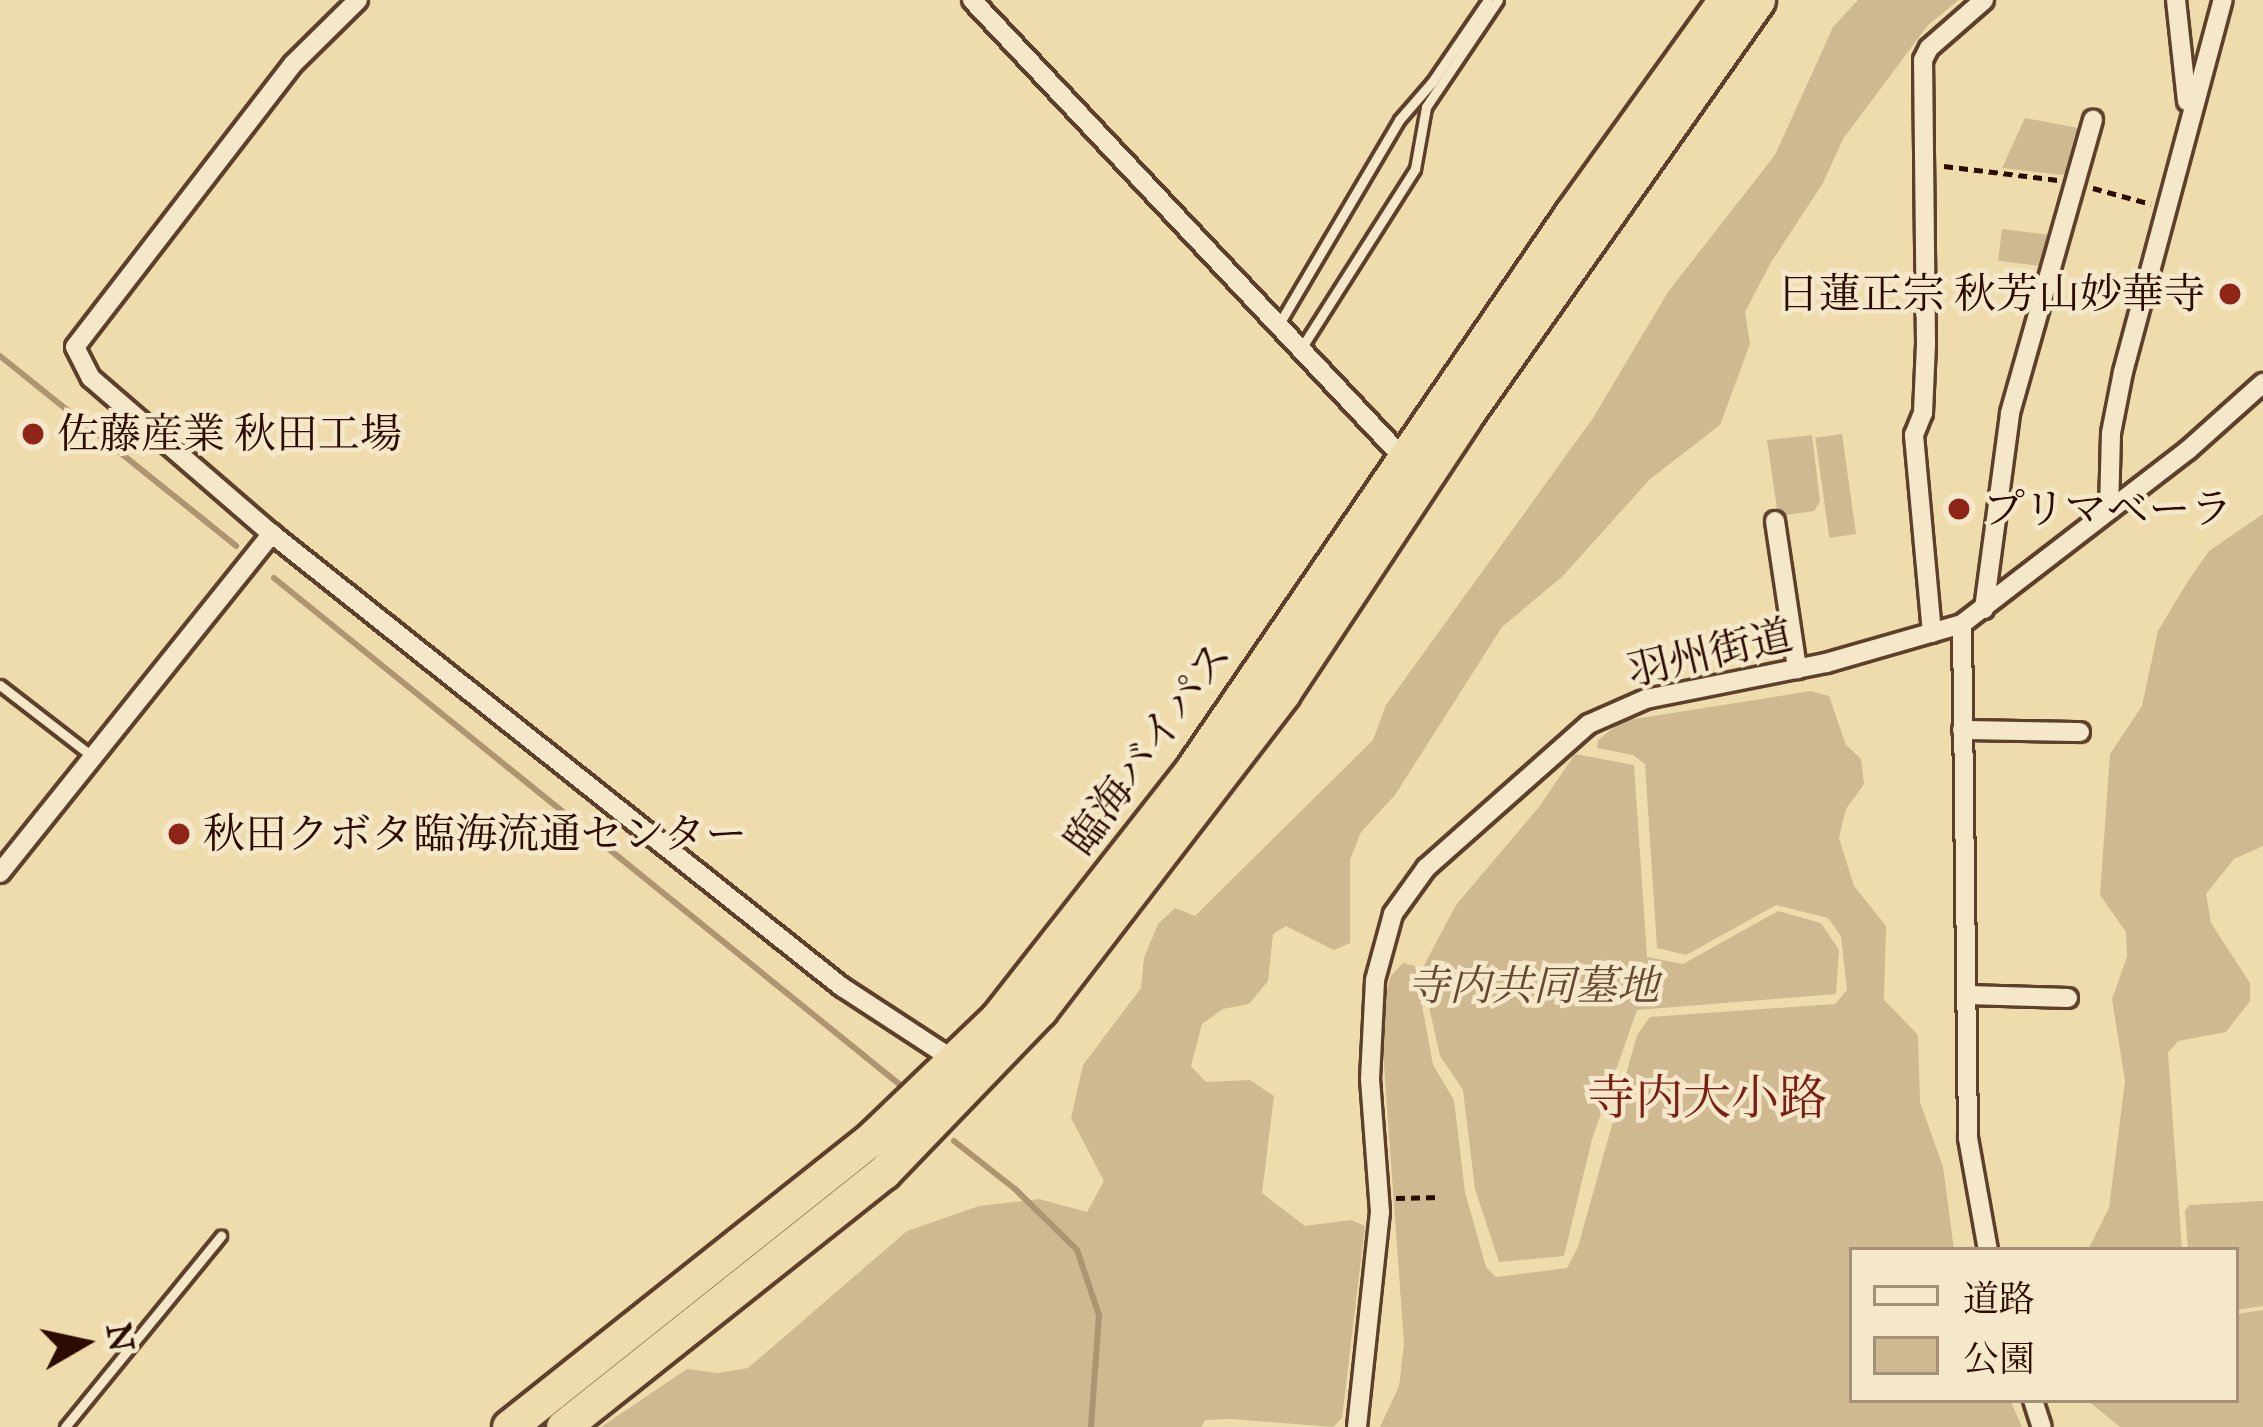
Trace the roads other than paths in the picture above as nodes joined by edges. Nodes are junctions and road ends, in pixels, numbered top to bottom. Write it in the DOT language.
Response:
graph roads {
  1 [pos="358,0"];
  2 [pos="972,0"];
  3 [pos="1488,0"];
  4 [pos="1498,0"];
  5 [pos="1725,0"];
  6 [pos="1758,0"];
  7 [pos="1984,0"];
  8 [pos="2176,0"];
  9 [pos="2223,0"];
  10 [pos="2188,112"];
  11 [pos="2092,120"];
  12 [pos="1279,324"];
  13 [pos="1301,348"];
  14 [pos="2263,383"];
  15 [pos="1415,471"];
  16 [pos="2109,510"];
  17 [pos="1775,521"];
  18 [pos="272,534"];
  19 [pos="1984,609"];
  20 [pos="1963,625"];
  21 [pos="1932,633"];
  22 [pos="1797,669"];
  23 [pos="0,685"];
  24 [pos="1962,730"];
  25 [pos="2080,732"];
  26 [pos="92,756"];
  27 [pos="0,873"];
  28 [pos="1969,995"];
  29 [pos="2068,998"];
  30 [pos="967,1069"];
  31 [pos="221,1236"];
  32 [pos="1987,1247"];
  33 [pos="64,1427"];
  34 [pos="509,1427"];
  35 [pos="563,1427"];
  36 [pos="1357,1427"];
  1 -- 18 [label="street"];
  2 -- 12 [label="street"];
  3 -- 12 [label="lane"];
  4 -- 13 [label="lane"];
  5 -- 15 [label="highway, 臨海バイパス"];
  6 -- 15 [label="highway, 臨海バイパス"];
  7 -- 21 [label="street"];
  8 -- 10 [label="street"];
  9 -- 10 [label="street"];
  10 -- 16 [label="street"];
  11 -- 19 [label="street"];
  12 -- 13 [label="street"];
  13 -- 15 [label="street"];
  14 -- 16 [label="street, 羽州街道"];
  15 -- 30 [label="highway, 臨海バイパス"];
  16 -- 19 [label="street, 羽州街道"];
  17 -- 22 [label="street"];
  18 -- 26 [label="street"];
  18 -- 30 [label="street"];
  19 -- 20 [label="street, 羽州街道"];
  20 -- 21 [label="street, 羽州街道"];
  20 -- 24 [label="street"];
  21 -- 22 [label="street, 羽州街道"];
  22 -- 36 [label="street, 羽州街道"];
  23 -- 26 [label="lane"];
  24 -- 25 [label="street"];
  24 -- 28 [label="street"];
  26 -- 27 [label="street"];
  28 -- 29 [label="street"];
  28 -- 32 [label="street"];
  30 -- 34 [label="highway, 臨海バイパス"];
  30 -- 35 [label="highway, 臨海バイパス"];
  31 -- 33 [label="lane"];
}
